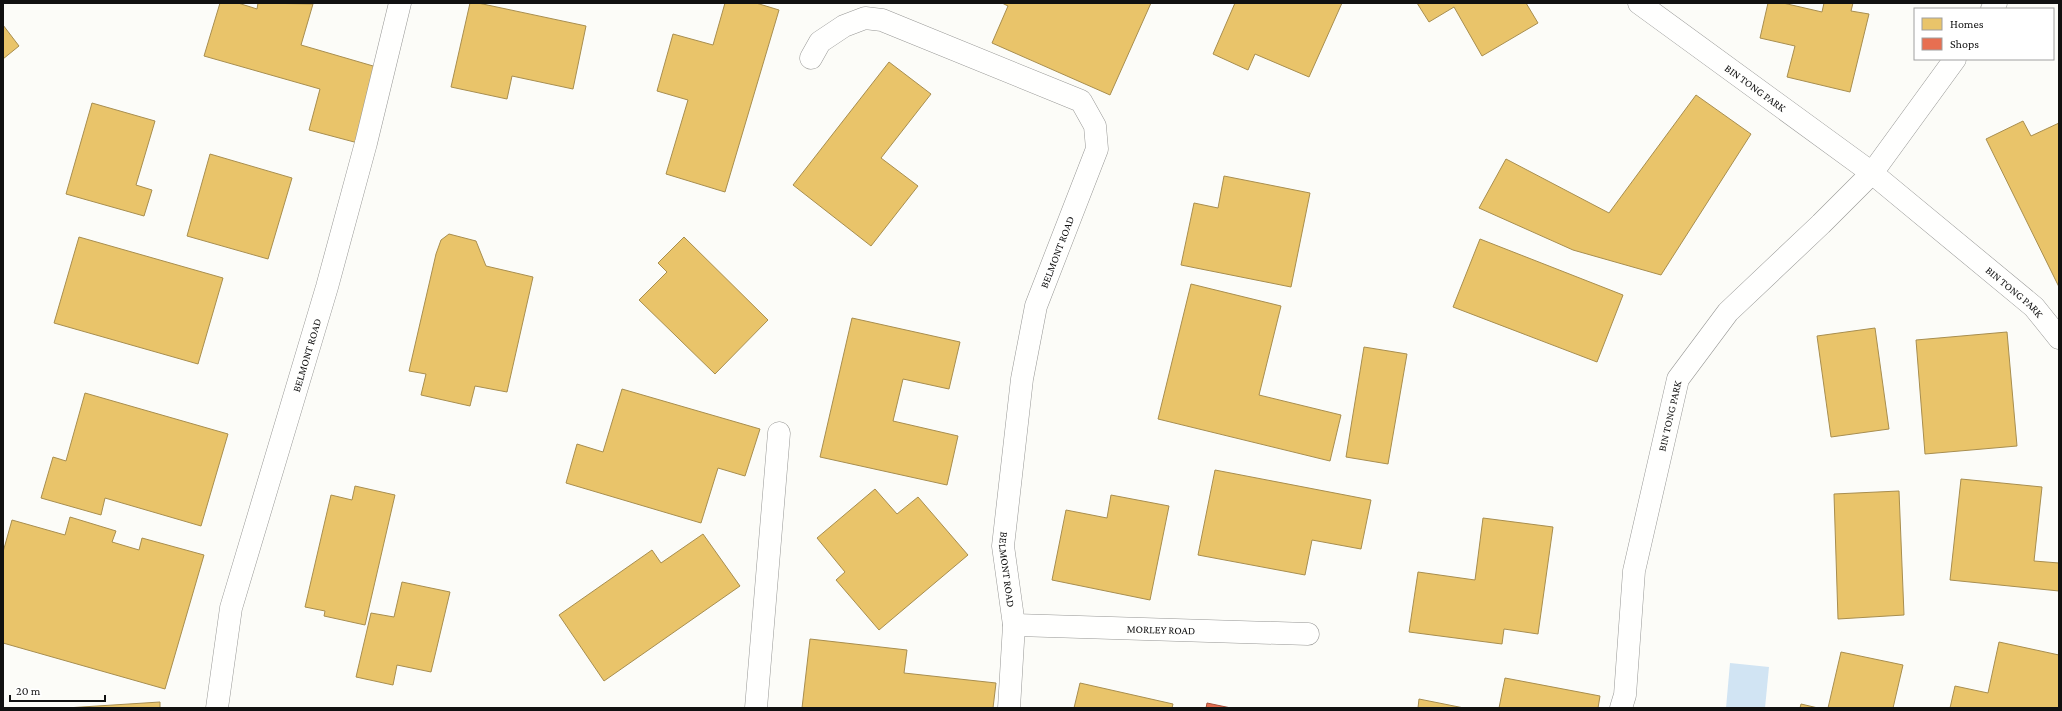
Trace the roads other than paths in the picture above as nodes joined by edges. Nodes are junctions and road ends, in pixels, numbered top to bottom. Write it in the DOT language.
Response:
graph roads {
  1 [pos="400,3"];
  2 [pos="1638,3"];
  3 [pos="811,58"];
  4 [pos="1954,60"];
  5 [pos="1872,173"];
  6 [pos="2059,338"];
  7 [pos="778,433"];
  8 [pos="1014,625"];
  9 [pos="1308,634"];
  10 [pos="216,708"];
  11 [pos="756,708"];
  12 [pos="1009,708"];
  13 [pos="1622,708"];
  1 -- 10 [label="street, BELMONT ROAD"];
  2 -- 5 [label="street, BIN TONG PARK"];
  3 -- 8 [label="street, BELMONT ROAD"];
  4 -- 5 [label="street, BIN TONG PARK"];
  5 -- 6 [label="street, BIN TONG PARK"];
  5 -- 13 [label="street, BIN TONG PARK"];
  7 -- 11 [label="street"];
  8 -- 9 [label="street, MORLEY ROAD"];
  8 -- 12 [label="street, BELMONT ROAD"];
}
